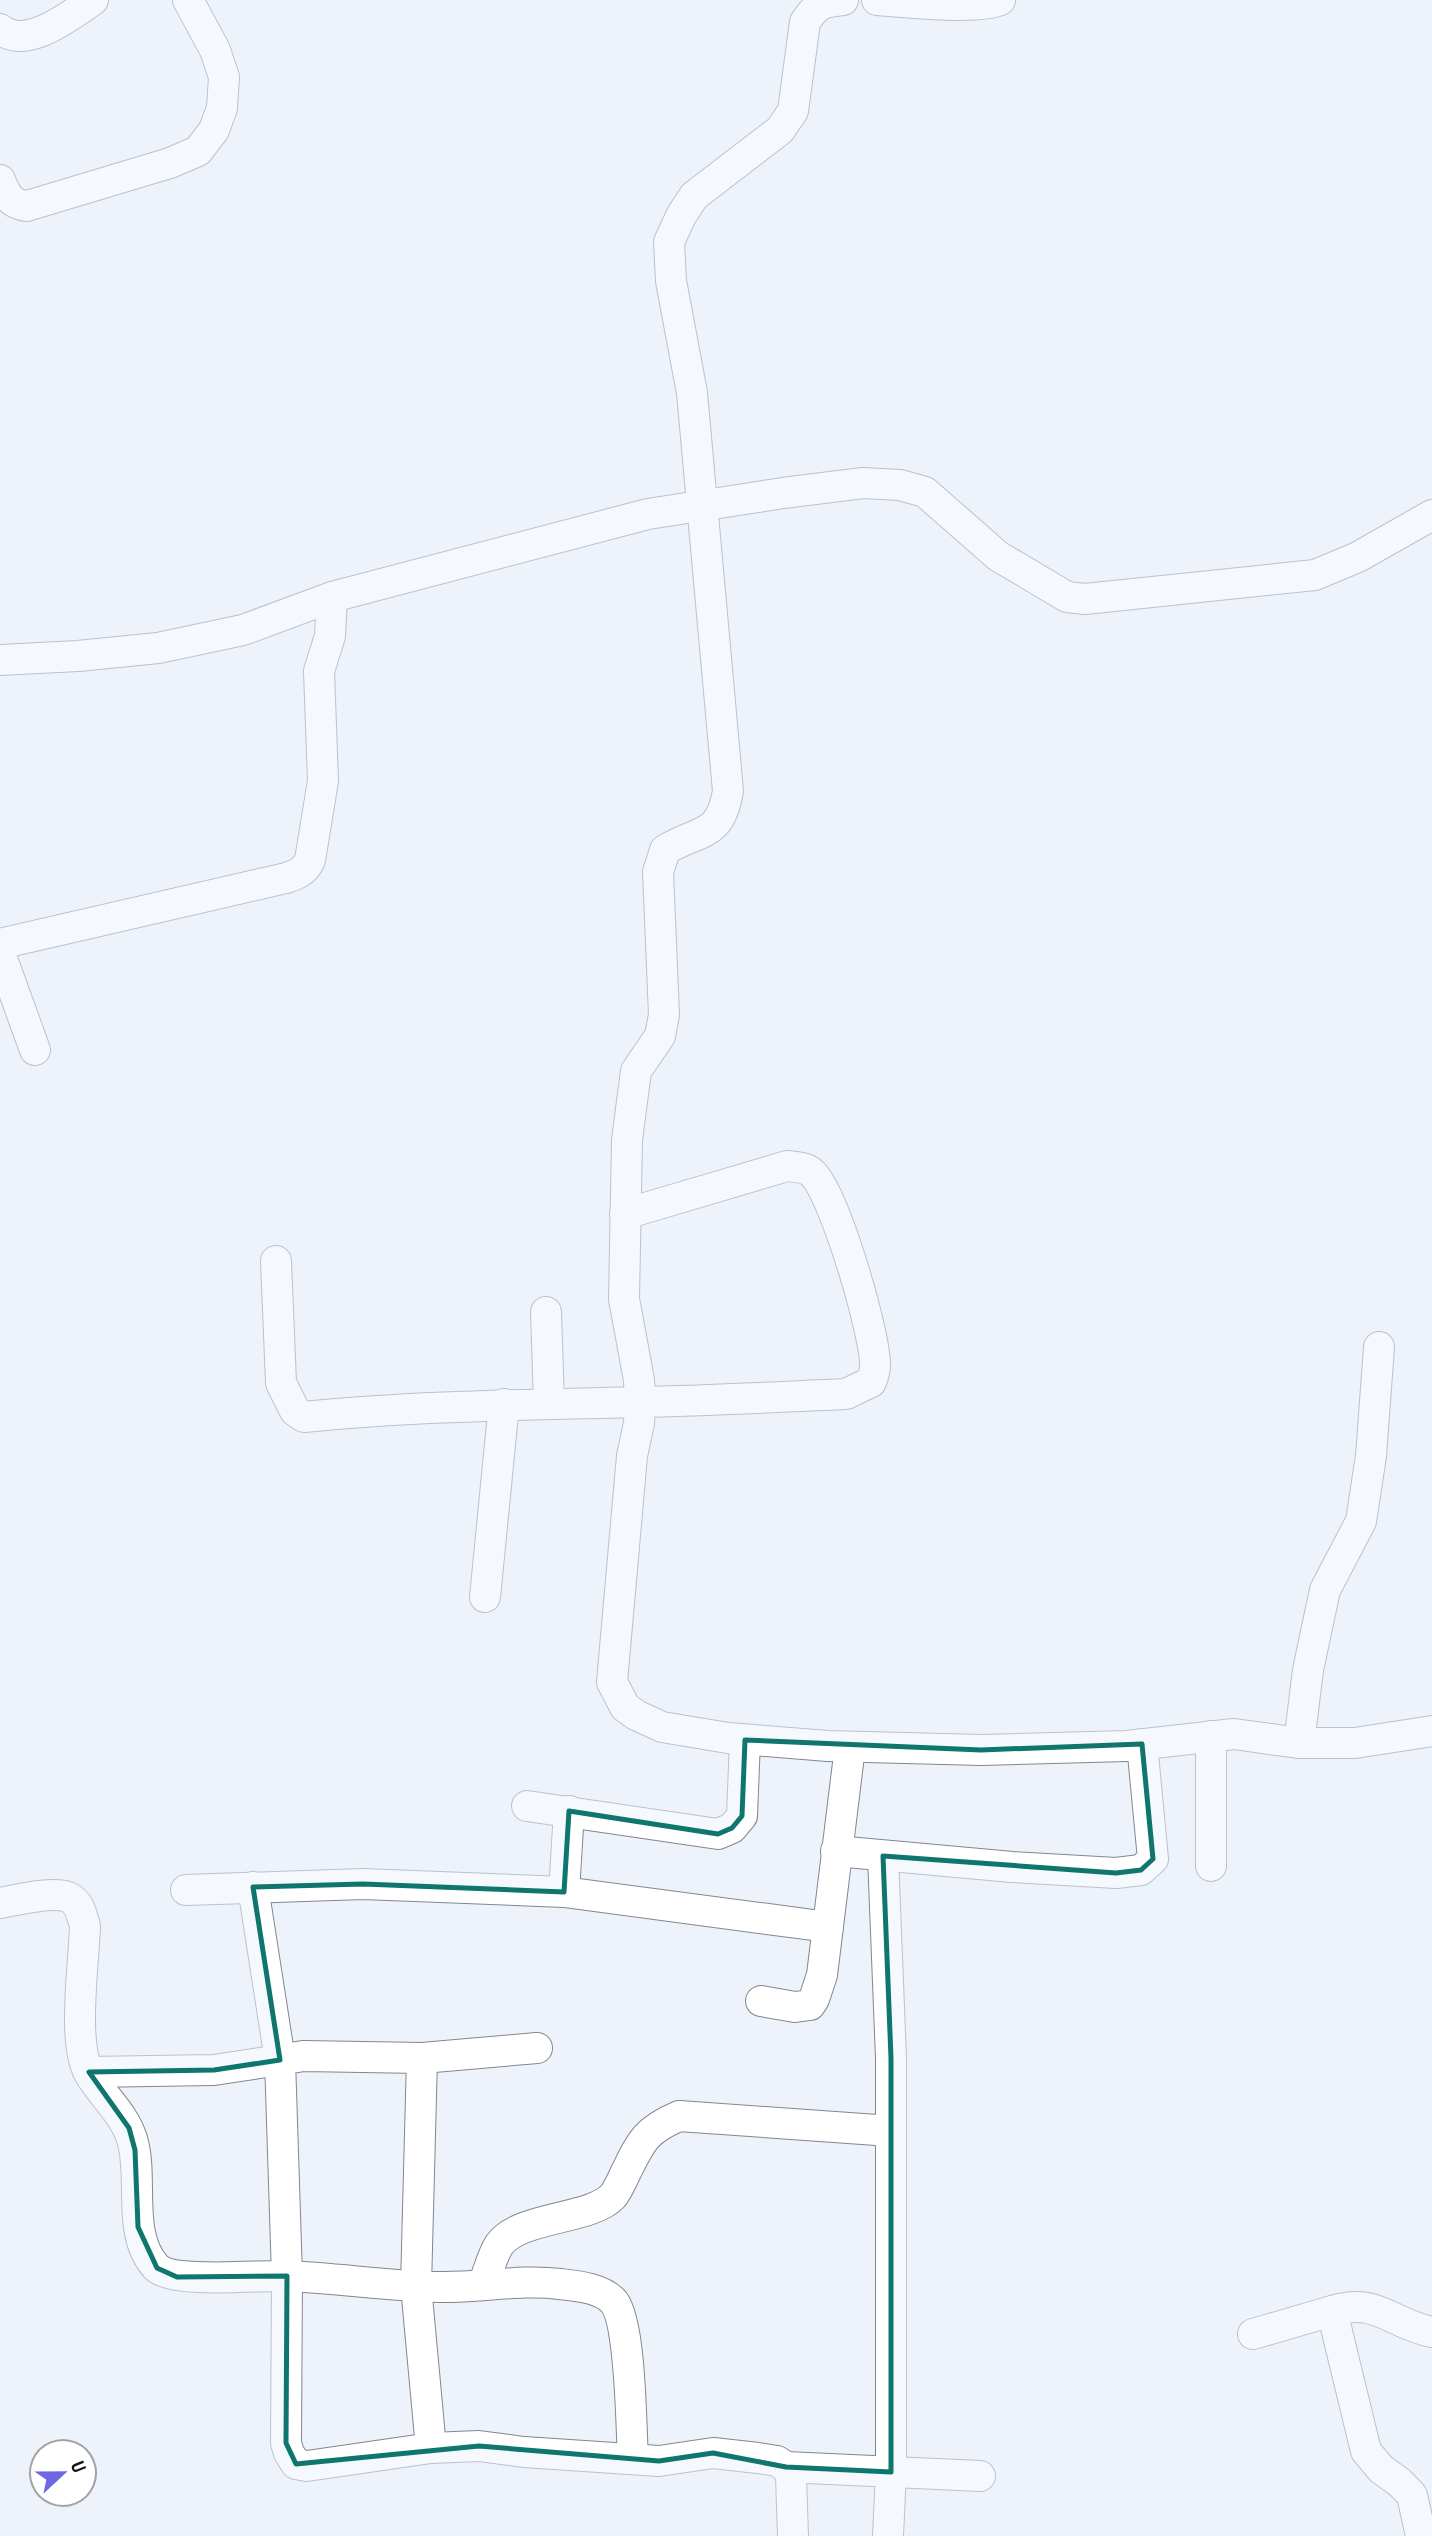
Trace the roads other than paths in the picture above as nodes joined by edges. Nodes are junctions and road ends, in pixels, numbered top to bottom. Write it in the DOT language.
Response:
graph roads {
  1 [pos="93,0"];
  2 [pos="188,0"];
  3 [pos="843,0"];
  4 [pos="877,0"];
  5 [pos="1000,0"];
  6 [pos="0,29"];
  7 [pos="0,180"];
  8 [pos="702,506"];
  9 [pos="1432,515"];
  10 [pos="332,597"];
  11 [pos="0,660"];
  12 [pos="0,944"];
  13 [pos="0,953"];
  14 [pos="35,1050"];
  15 [pos="625,1214"];
  16 [pos="276,1261"];
  17 [pos="546,1312"];
  18 [pos="1379,1347"];
  19 [pos="640,1402"];
  20 [pos="504,1404"];
  21 [pos="549,1404"];
  22 [pos="485,1597"];
  23 [pos="1432,1731"];
  24 [pos="1212,1736"];
  25 [pos="745,1740"];
  26 [pos="1299,1743"];
  27 [pos="1142,1744"];
  28 [pos="850,1747"];
  29 [pos="527,1806"];
  30 [pos="569,1811"];
  31 [pos="836,1851"];
  32 [pos="883,1856"];
  33 [pos="1211,1866"];
  34 [pos="253,1887"];
  35 [pos="186,1890"];
  36 [pos="564,1892"];
  37 [pos="0,1903"];
  38 [pos="828,1927"];
  39 [pos="761,2001"];
  40 [pos="537,2049"];
  41 [pos="422,2058"];
  42 [pos="280,2060"];
  43 [pos="89,2072"];
  44 [pos="891,2131"];
  45 [pos="287,2276"];
  46 [pos="483,2285"];
  47 [pos="416,2286"];
  48 [pos="1332,2311"];
  49 [pos="1432,2332"];
  50 [pos="1253,2334"];
  51 [pos="431,2448"];
  52 [pos="634,2459"];
  53 [pos="786,2467"];
  54 [pos="891,2472"];
  55 [pos="980,2476"];
  56 [pos="793,2536"];
  57 [pos="888,2536"];
  58 [pos="1421,2536"];
  1 -- 6 [label="street"];
  2 -- 7 [label="street"];
  3 -- 8 [label="street"];
  4 -- 5 [label="street"];
  8 -- 9 [label="street"];
  8 -- 10 [label="street"];
  8 -- 15 [label="street"];
  10 -- 11 [label="street"];
  10 -- 12 [label="street"];
  13 -- 14 [label="street"];
  15 -- 19 [label="street"];
  15 -- 19 [label="street"];
  16 -- 20 [label="street"];
  17 -- 21 [label="street"];
  18 -- 26 [label="street"];
  19 -- 21 [label="street"];
  19 -- 25 [label="street"];
  20 -- 21 [label="street"];
  20 -- 22 [label="street"];
  23 -- 26 [label="street"];
  24 -- 26 [label="street"];
  24 -- 27 [label="street"];
  24 -- 33 [label="street"];
  25 -- 28 [label="street"];
  25 -- 30 [label="street"];
  27 -- 28 [label="street"];
  27 -- 32 [label="street"];
  28 -- 31 [label="street"];
  29 -- 30 [label="street"];
  30 -- 36 [label="street"];
  31 -- 32 [label="street"];
  31 -- 38 [label="street"];
  32 -- 44 [label="street"];
  34 -- 35 [label="street"];
  34 -- 36 [label="street"];
  34 -- 42 [label="street"];
  36 -- 38 [label="street"];
  37 -- 43 [label="street"];
  38 -- 39 [label="street"];
  40 -- 41 [label="street"];
  41 -- 42 [label="street"];
  41 -- 47 [label="street"];
  42 -- 43 [label="street"];
  42 -- 45 [label="street"];
  43 -- 45 [label="street"];
  44 -- 46 [label="street"];
  44 -- 54 [label="street"];
  45 -- 47 [label="street"];
  45 -- 51 [label="street"];
  46 -- 47 [label="street"];
  46 -- 52 [label="street"];
  47 -- 51 [label="street"];
  48 -- 49 [label="street"];
  48 -- 50 [label="street"];
  48 -- 58 [label="street"];
  51 -- 52 [label="street"];
  52 -- 53 [label="street"];
  53 -- 54 [label="street"];
  53 -- 56 [label="street"];
  54 -- 55 [label="street"];
  54 -- 57 [label="street"];
}
